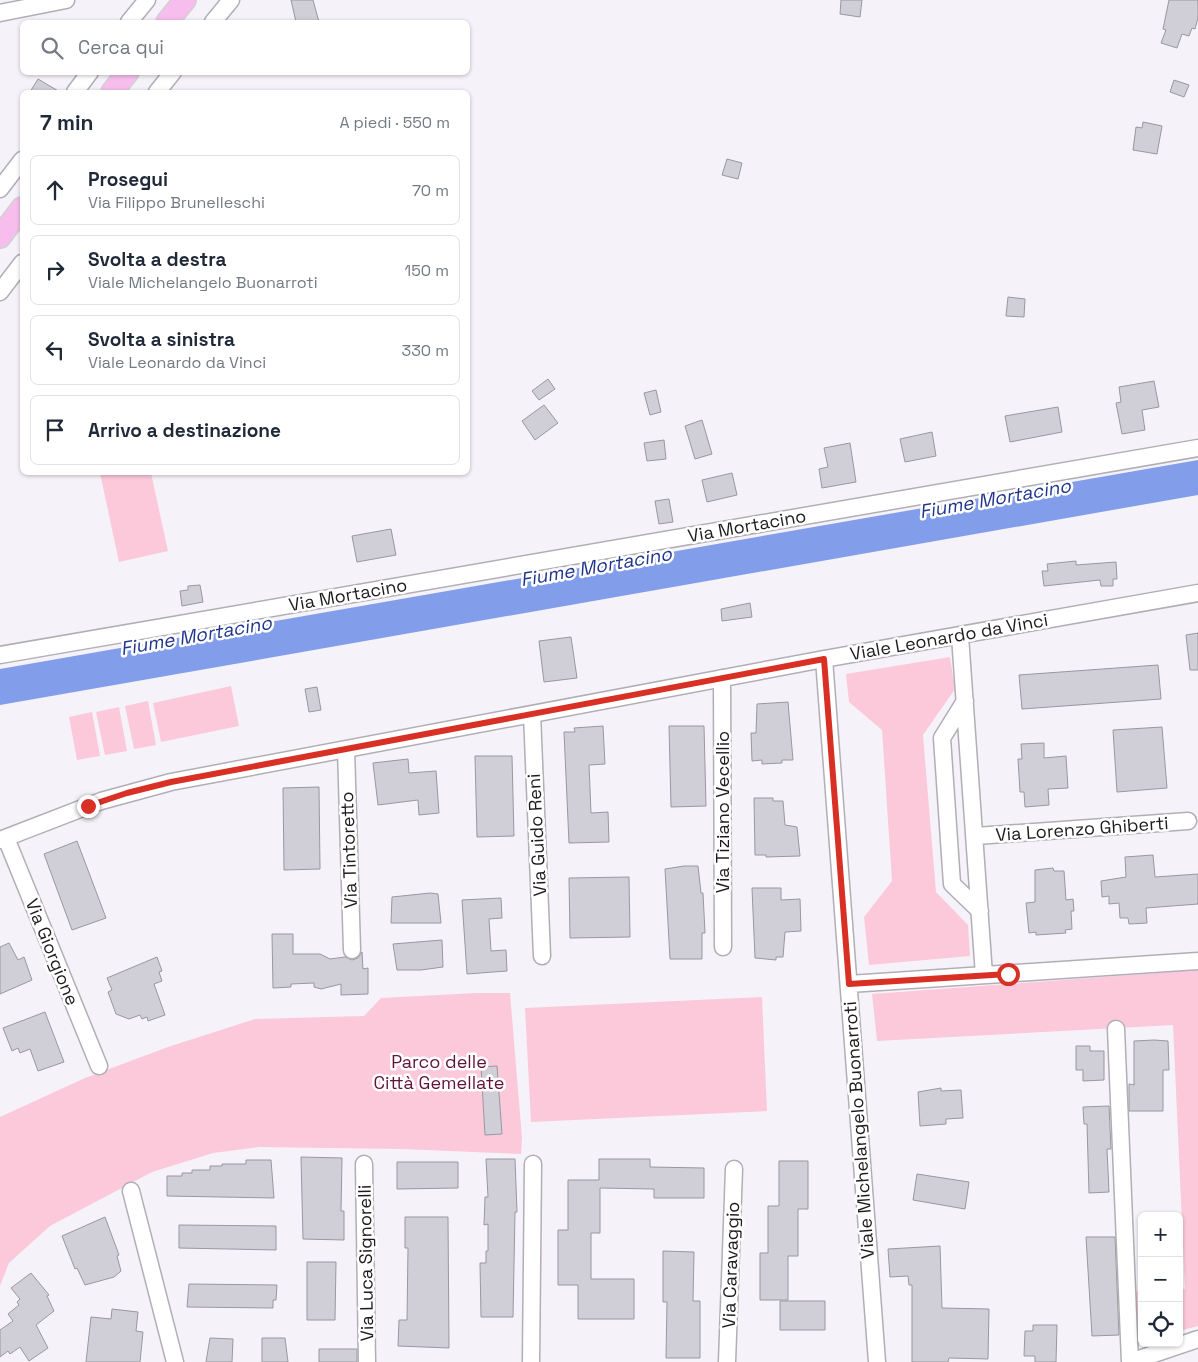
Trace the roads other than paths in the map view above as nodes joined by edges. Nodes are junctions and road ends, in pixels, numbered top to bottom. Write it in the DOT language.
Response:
graph roads {
  1 [pos="66,0"];
  2 [pos="184,0"];
  3 [pos="231,0"];
  4 [pos="142,1"];
  5 [pos="0,13"];
  6 [pos="130,20"];
  7 [pos="169,20"];
  8 [pos="215,20"];
  9 [pos="88,75"];
  10 [pos="126,75"];
  11 [pos="171,75"];
  12 [pos="76,90"];
  13 [pos="114,90"];
  14 [pos="159,90"];
  15 [pos="20,163"];
  16 [pos="0,189"];
  17 [pos="20,211"];
  18 [pos="0,237"];
  19 [pos="20,266"];
  20 [pos="0,292"];
  21 [pos="1198,448"];
  22 [pos="1198,593"];
  23 [pos="960,636"];
  24 [pos="0,655"];
  25 [pos="824,659"];
  26 [pos="722,678"];
  27 [pos="965,701"];
  28 [pos="532,714"];
  29 [pos="346,749"];
  30 [pos="1188,821"];
  31 [pos="976,836"];
  32 [pos="3,839"];
  33 [pos="980,911"];
  34 [pos="723,947"];
  35 [pos="352,950"];
  36 [pos="542,956"];
  37 [pos="1198,961"];
  38 [pos="984,975"];
  39 [pos="849,984"];
  40 [pos="1116,1029"];
  41 [pos="99,1066"];
  42 [pos="364,1164"];
  43 [pos="533,1164"];
  44 [pos="734,1169"];
  45 [pos="130,1191"];
  46 [pos="1198,1339"];
  47 [pos="176,1362"];
  48 [pos="367,1362"];
  49 [pos="531,1362"];
  50 [pos="727,1362"];
  51 [pos="877,1362"];
  52 [pos="1130,1362"];
  1 -- 5 [label="street"];
  2 -- 7 [label="main road"];
  3 -- 8 [label="street"];
  4 -- 6 [label="street"];
  9 -- 12 [label="street"];
  10 -- 13 [label="main road"];
  11 -- 14 [label="street"];
  15 -- 16 [label="street"];
  17 -- 18 [label="main road"];
  19 -- 20 [label="street"];
  21 -- 24 [label="street, Via Mortacino"];
  22 -- 23 [label="street, Viale Leonardo da Vinci"];
  23 -- 25 [label="street, Viale Leonardo da Vinci"];
  23 -- 27 [label="street, Via Lorenzo Ghiberti"];
  25 -- 26 [label="street, Viale Leonardo da Vinci"];
  25 -- 39 [label="street, Viale Michelangelo Buonarroti"];
  26 -- 28 [label="street, Viale Leonardo da Vinci"];
  26 -- 34 [label="street, Via Tiziano Vecellio"];
  27 -- 31 [label="street, Via Lorenzo Ghiberti"];
  27 -- 33 [label="street"];
  28 -- 29 [label="street, Viale Leonardo da Vinci"];
  28 -- 36 [label="street, Via Guido Reni"];
  29 -- 32 [label="street, Viale Leonardo da Vinci"];
  29 -- 35 [label="street, Via Tintoretto"];
  30 -- 31 [label="street, Via Lorenzo Ghiberti"];
  31 -- 33 [label="street, Via Lorenzo Ghiberti"];
  32 -- 41 [label="street, Via Giorgione"];
  33 -- 38 [label="street, Via Lorenzo Ghiberti"];
  37 -- 38 [label="street"];
  38 -- 39 [label="street"];
  39 -- 51 [label="street, Viale Michelangelo Buonarroti"];
  40 -- 52 [label="street"];
  42 -- 48 [label="street, Via Luca Signorelli"];
  43 -- 49 [label="street"];
  44 -- 50 [label="street, Via Caravaggio"];
  45 -- 47 [label="street"];
  46 -- 52 [label="street"];
}
